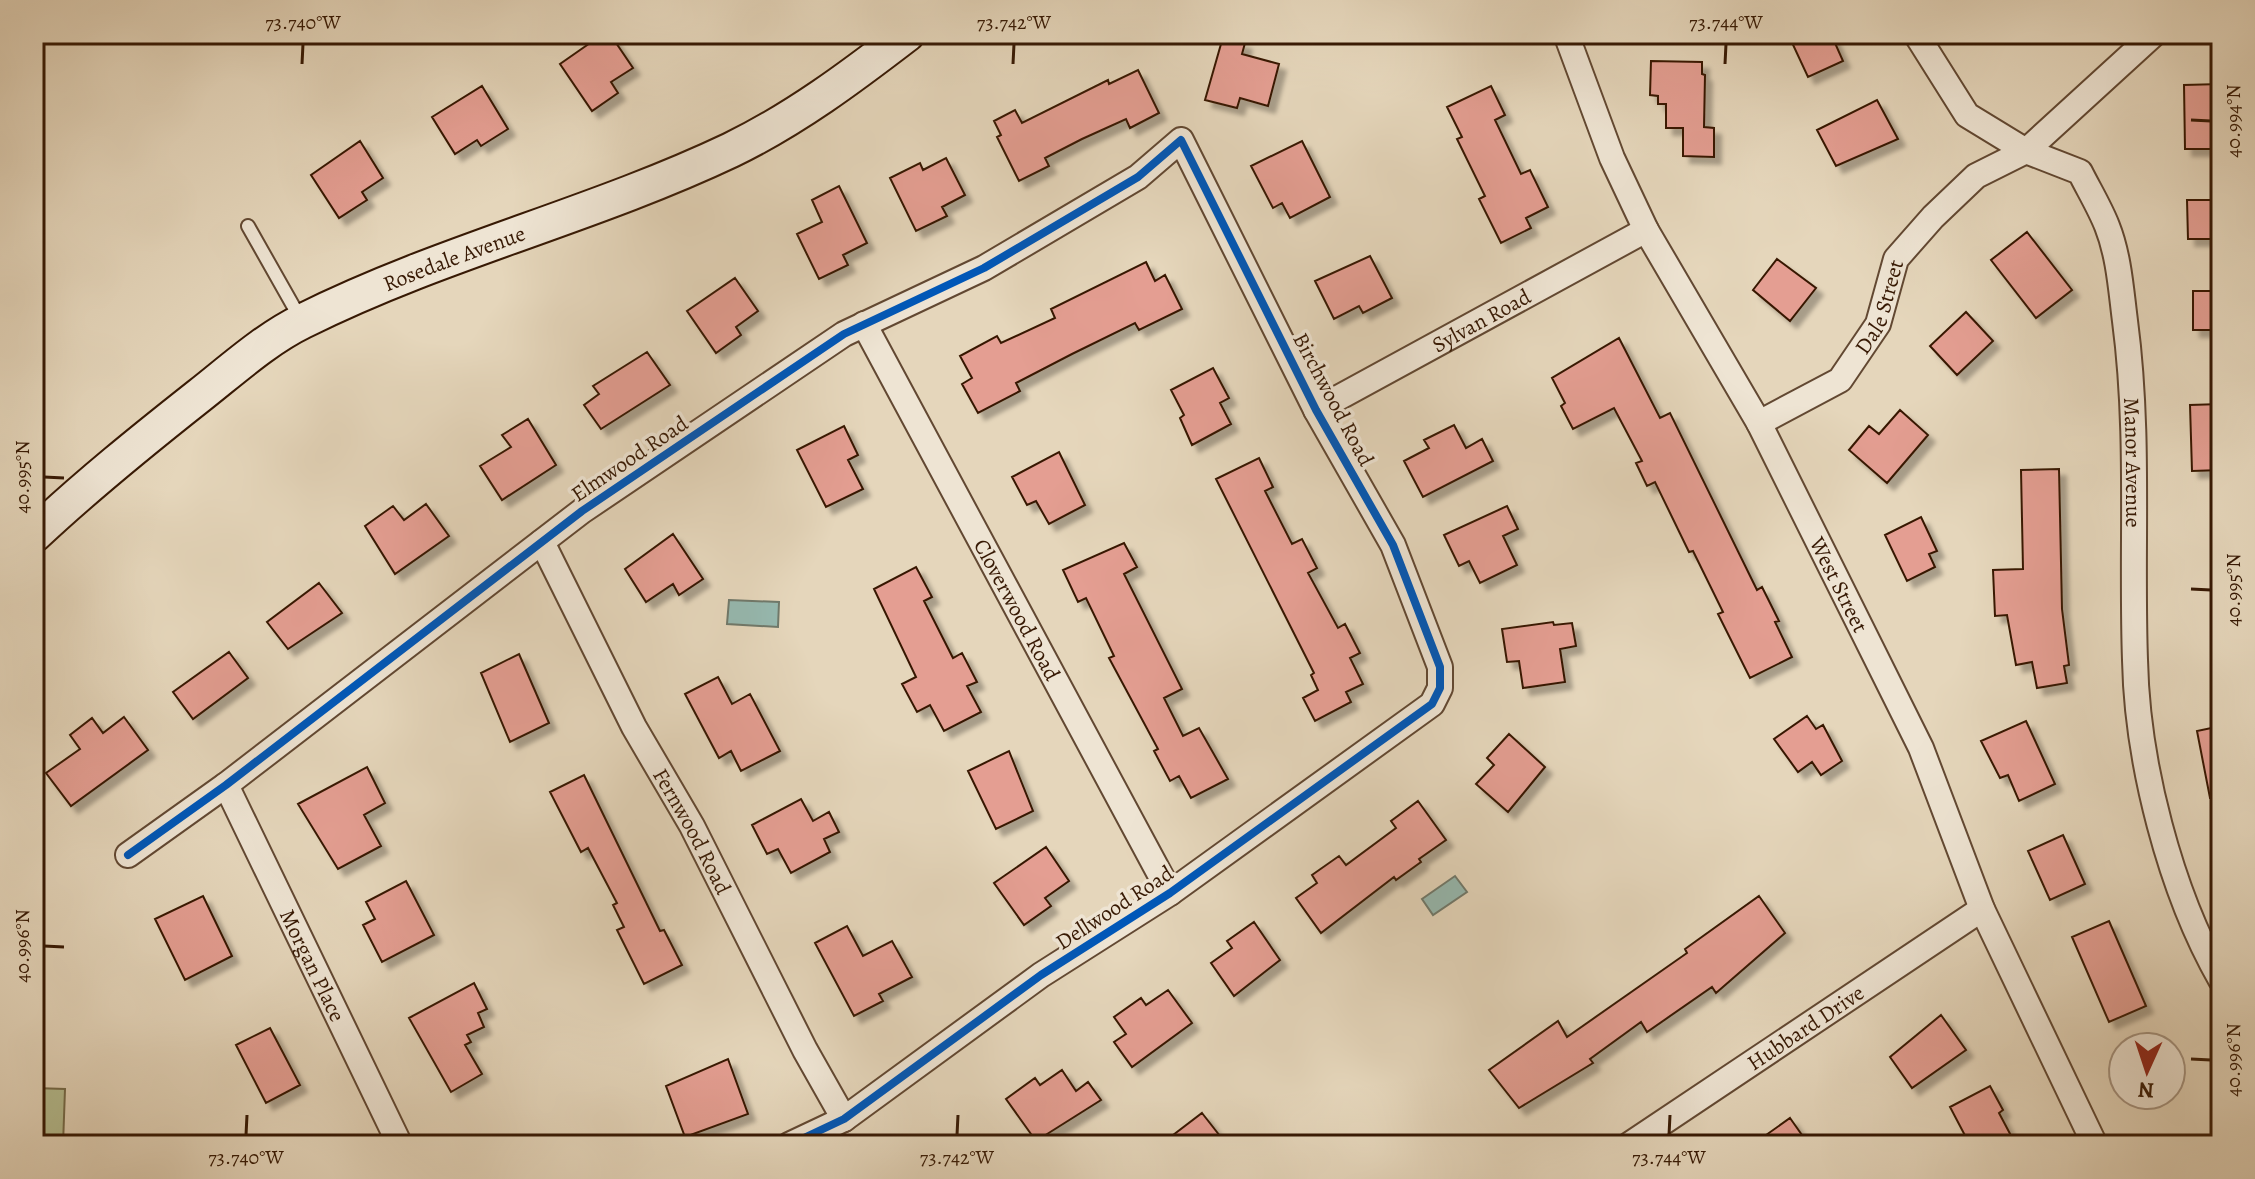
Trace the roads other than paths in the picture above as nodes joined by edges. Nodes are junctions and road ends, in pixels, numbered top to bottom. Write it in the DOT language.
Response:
graph roads {
  1 [pos="907,34"];
  2 [pos="1566,34"];
  3 [pos="1916,34"];
  4 [pos="2154,34"];
  5 [pos="1181,140"];
  6 [pos="2026,151"];
  7 [pos="248,226"];
  8 [pos="1646,230"];
  9 [pos="302,321"];
  10 [pos="864,324"];
  11 [pos="1316,410"];
  12 [pos="1759,423"];
  13 [pos="34,535"];
  14 [pos="542,542"];
  15 [pos="1440,680"];
  16 [pos="226,785"];
  17 [pos="128,855"];
  18 [pos="1170,893"];
  19 [pos="1982,909"];
  20 [pos="2221,980"];
  21 [pos="844,1119"];
  22 [pos="1641,1141"];
  23 [pos="400,1145"];
  24 [pos="789,1145"];
  25 [pos="2095,1145"];
  1 -- 9 [label="street, Rosedale Avenue"];
  2 -- 8 [label="street, West Street"];
  3 -- 6 [label="street, Manor Avenue"];
  4 -- 6 [label="street"];
  5 -- 10 [label="street, Elmwood Road"];
  5 -- 11 [label="street, Birchwood Road"];
  6 -- 12 [label="street, Dale Street"];
  6 -- 20 [label="street, Manor Avenue"];
  7 -- 9 [label="lane"];
  8 -- 11 [label="street, Sylvan Road"];
  8 -- 12 [label="street, West Street"];
  9 -- 13 [label="street, Rosedale Avenue"];
  10 -- 14 [label="street, Elmwood Road"];
  10 -- 18 [label="street, Cloverwood Road"];
  11 -- 15 [label="street, Birchwood Road"];
  12 -- 19 [label="street, West Street"];
  14 -- 16 [label="street, Elmwood Road"];
  14 -- 21 [label="street, Fernwood Road"];
  15 -- 18 [label="street, Dellwood Road"];
  16 -- 17 [label="street, Elmwood Road"];
  16 -- 23 [label="street, Morgan Place"];
  18 -- 21 [label="street, Dellwood Road"];
  19 -- 22 [label="street, Hubbard Drive"];
  19 -- 25 [label="street, West Street"];
  21 -- 24 [label="street, Dellwood Road"];
}
